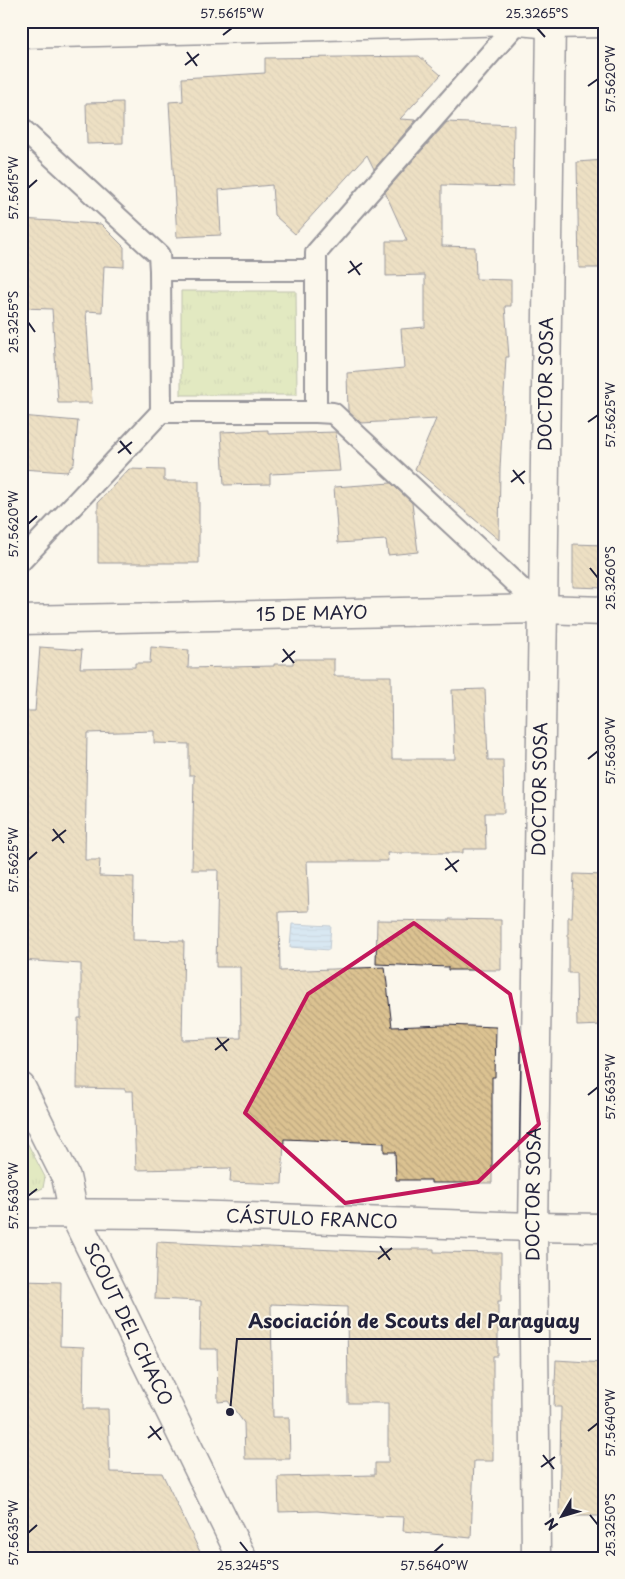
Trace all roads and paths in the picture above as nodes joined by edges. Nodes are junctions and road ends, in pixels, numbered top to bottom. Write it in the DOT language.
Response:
graph roads {
  1 [pos="519,21"];
  2 [pos="551,22"];
  3 [pos="604,24"];
  4 [pos="21,34"];
  5 [pos="21,128"];
  6 [pos="160,270"];
  7 [pos="316,270"];
  8 [pos="161,412"];
  9 [pos="316,412"];
  10 [pos="21,561"];
  11 [pos="543,609"];
  12 [pos="604,611"];
  13 [pos="21,620"];
  14 [pos="21,1087"];
  15 [pos="21,1213"];
  16 [pos="74,1214"];
  17 [pos="533,1226"];
  18 [pos="604,1228"];
  19 [pos="242,1558"];
  20 [pos="536,1558"];
  1 -- 2 [label="street"];
  1 -- 4 [label="street"];
  1 -- 7 [label="lane"];
  2 -- 3 [label="street"];
  2 -- 11 [label="street, DOCTOR SOSA"];
  5 -- 6 [label="lane"];
  6 -- 7 [label="lane"];
  6 -- 8 [label="lane"];
  7 -- 9 [label="lane"];
  8 -- 9 [label="lane"];
  8 -- 10 [label="lane"];
  9 -- 11 [label="lane"];
  11 -- 12 [label="street, 15 DE MAYO"];
  11 -- 13 [label="street, 15 DE MAYO"];
  11 -- 17 [label="street, DOCTOR SOSA"];
  14 -- 16 [label="street, SCOUT DEL CHACO"];
  15 -- 16 [label="street, CÁSTULO FRANCO"];
  16 -- 17 [label="street, CÁSTULO FRANCO"];
  16 -- 19 [label="street, SCOUT DEL CHACO"];
  17 -- 18 [label="street, CÁSTULO FRANCO"];
  17 -- 20 [label="street, DOCTOR SOSA"];
}
